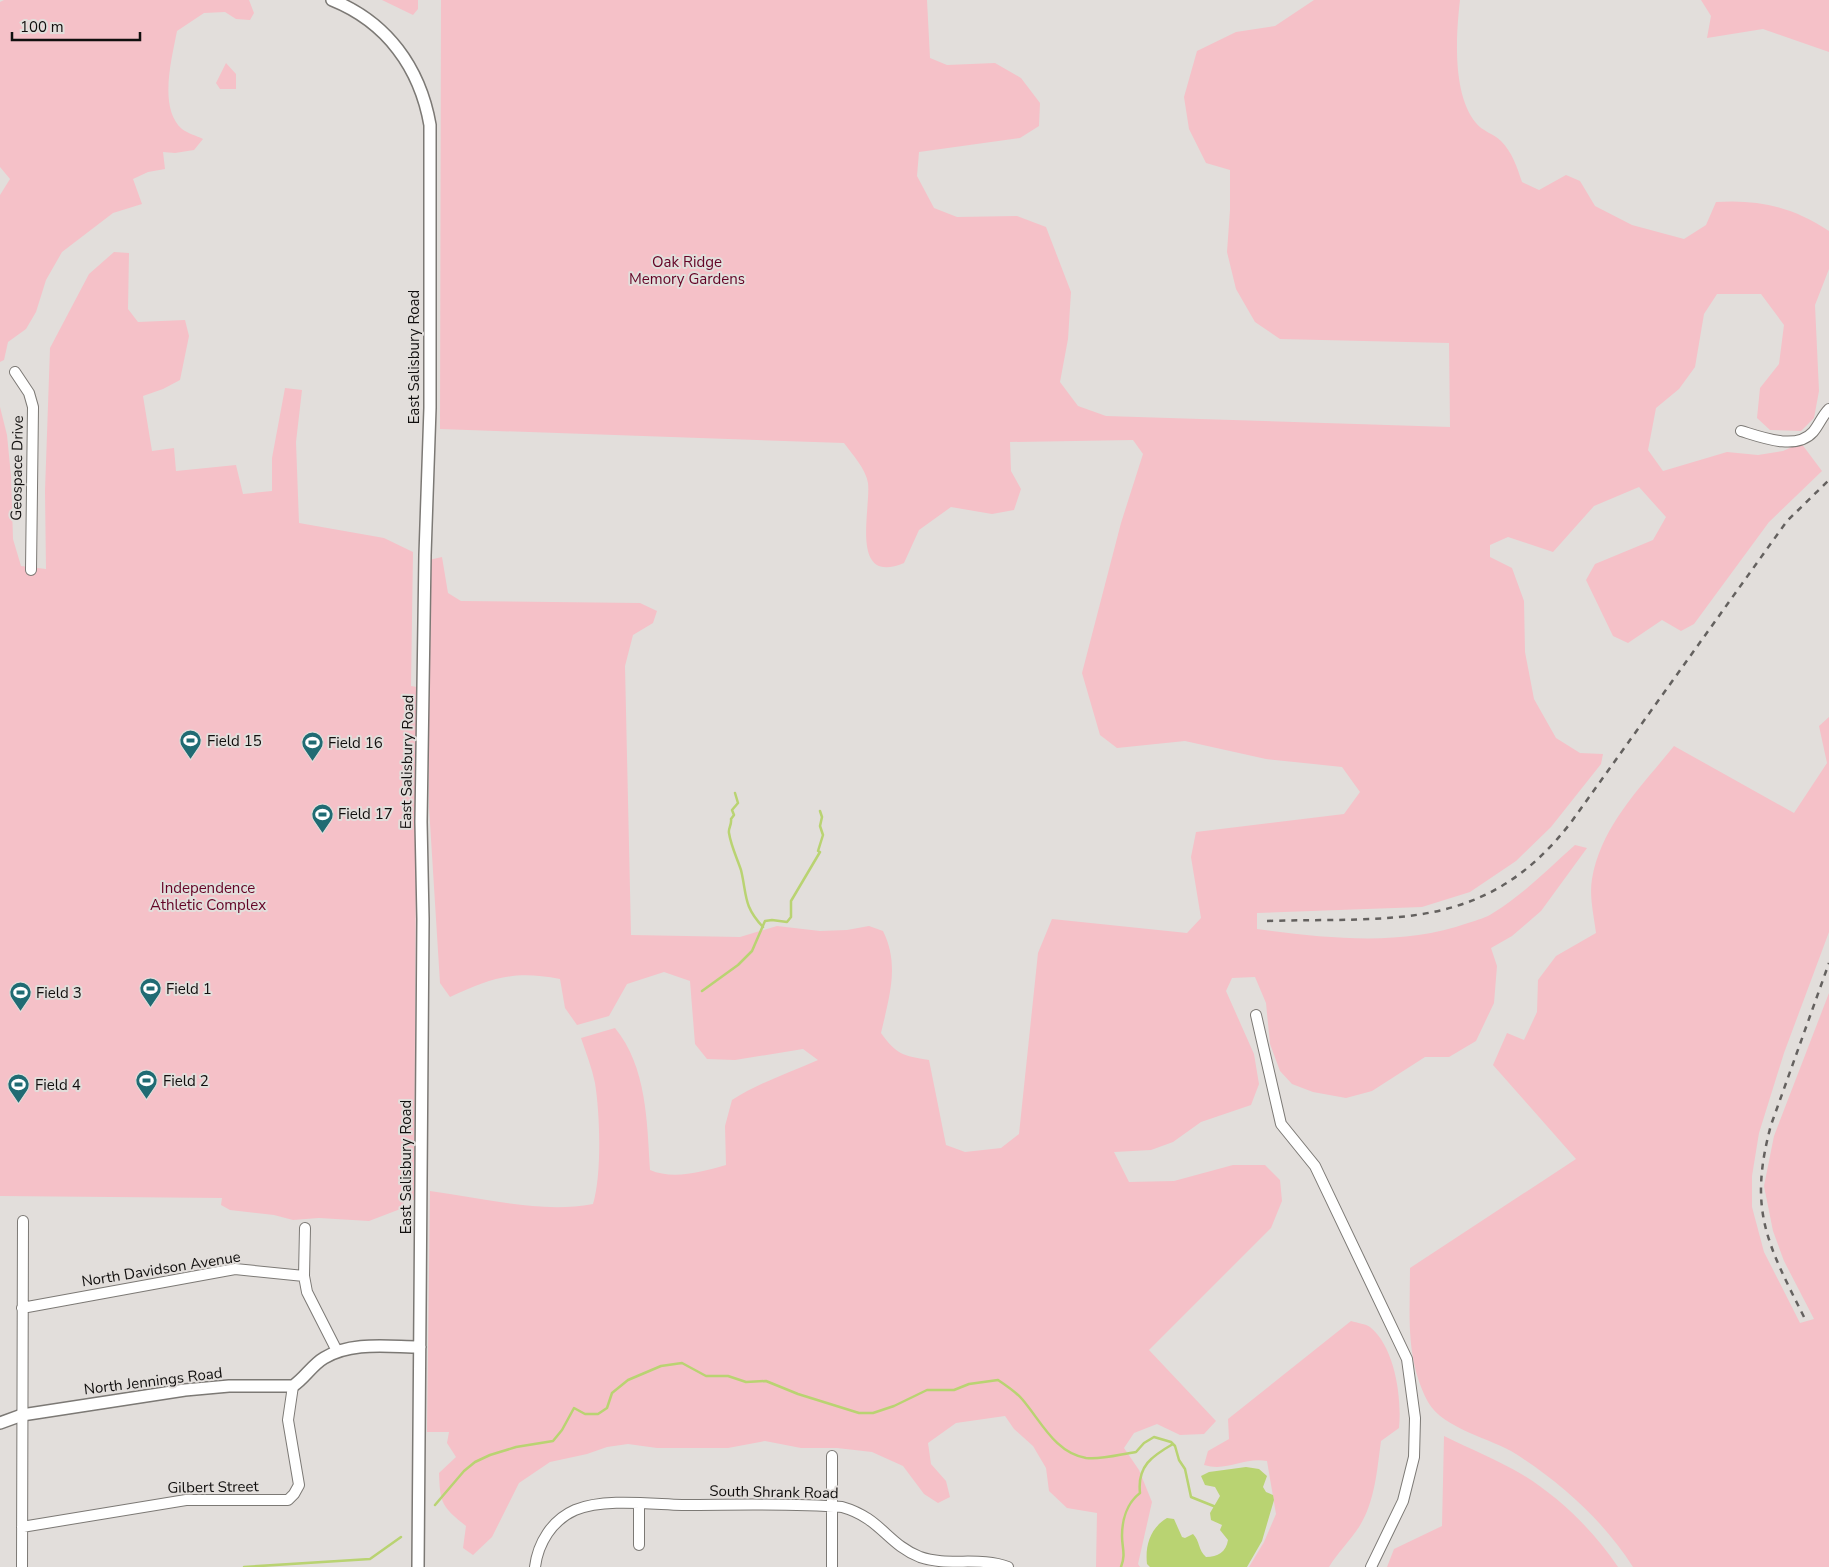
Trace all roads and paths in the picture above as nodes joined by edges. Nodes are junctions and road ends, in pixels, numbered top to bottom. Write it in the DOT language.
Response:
graph roads {
  1 [pos="332,0"];
  2 [pos="15,372"];
  3 [pos="1829,410"];
  4 [pos="1741,431"];
  5 [pos="31,570"];
  6 [pos="1256,1015"];
  7 [pos="23,1221"];
  8 [pos="305,1228"];
  9 [pos="304,1276"];
  10 [pos="22,1308"];
  11 [pos="420,1347"];
  12 [pos="337,1352"];
  13 [pos="293,1386"];
  14 [pos="22,1415"];
  15 [pos="0,1423"];
  16 [pos="832,1456"];
  17 [pos="639,1504"];
  18 [pos="832,1507"];
  19 [pos="22,1527"];
  20 [pos="639,1545"];
  21 [pos="941,1564"];
  22 [pos="22,1567"];
  23 [pos="418,1567"];
  24 [pos="535,1567"];
  25 [pos="832,1567"];
  26 [pos="1008,1567"];
  27 [pos="1371,1567"];
  1 -- 11 [label="street, East Salisbury Road"];
  2 -- 5 [label="street, Geospace Drive"];
  3 -- 4 [label="street"];
  6 -- 27 [label="street"];
  7 -- 10 [label="street"];
  8 -- 9 [label="street"];
  9 -- 10 [label="street, North Davidson Avenue"];
  9 -- 12 [label="street"];
  10 -- 14 [label="street"];
  11 -- 12 [label="street"];
  11 -- 23 [label="street, East Salisbury Road"];
  12 -- 13 [label="street"];
  13 -- 14 [label="street, North Jennings Road"];
  13 -- 19 [label="street, Gilbert Street"];
  14 -- 15 [label="street, North Jennings Road"];
  14 -- 19 [label="street"];
  16 -- 18 [label="street"];
  17 -- 18 [label="street, South Shrank Road"];
  17 -- 20 [label="street"];
  17 -- 24 [label="street, South Shrank Road"];
  18 -- 21 [label="street, South Shrank Road"];
  18 -- 25 [label="street"];
  19 -- 22 [label="street"];
  21 -- 26 [label="street, South Shrank Road"];
}
